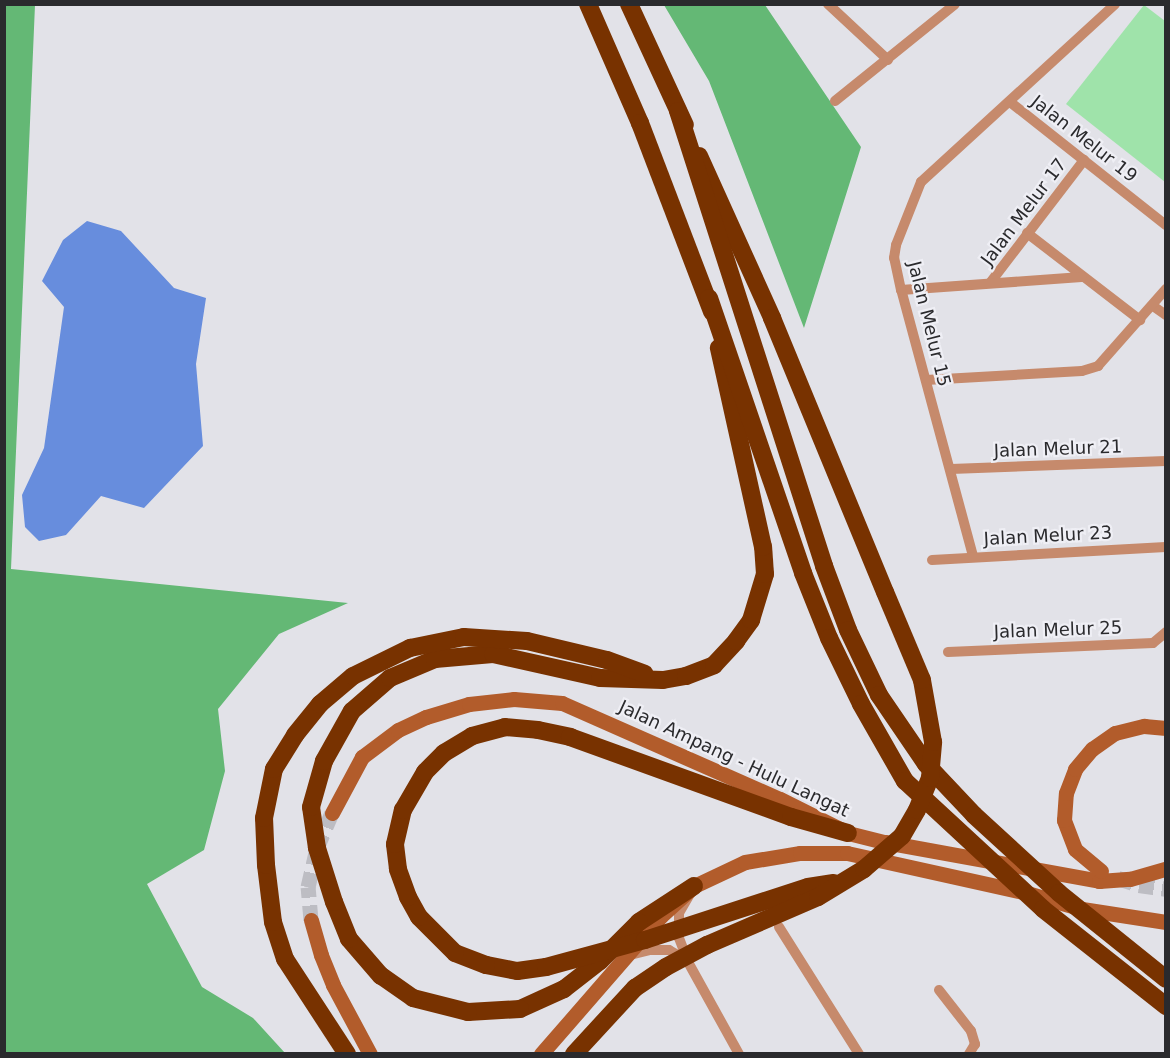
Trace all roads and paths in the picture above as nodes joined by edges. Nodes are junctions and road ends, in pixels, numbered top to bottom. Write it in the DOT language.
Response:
graph roads {
  1 [pos="588,4"];
  2 [pos="629,4"];
  3 [pos="828,4"];
  4 [pos="956,4"];
  5 [pos="1115,4"];
  6 [pos="888,60"];
  7 [pos="835,101"];
  8 [pos="1010,102"];
  9 [pos="678,111"];
  10 [pos="1084,160"];
  11 [pos="1166,225"];
  12 [pos="1027,233"];
  13 [pos="1082,277"];
  14 [pos="990,283"];
  15 [pos="1166,289"];
  16 [pos="901,290"];
  17 [pos="709,298"];
  18 [pos="1153,306"];
  19 [pos="1166,315"];
  20 [pos="1140,320"];
  21 [pos="926,380"];
  22 [pos="1166,461"];
  23 [pos="951,469"];
  24 [pos="1166,548"];
  25 [pos="974,556"];
  26 [pos="932,560"];
  27 [pos="1166,632"];
  28 [pos="948,652"];
  29 [pos="663,680"];
  30 [pos="1166,728"];
  31 [pos="332,813"];
  32 [pos="848,833"];
  33 [pos="1166,869"];
  34 [pos="1101,871"];
  35 [pos="839,882"];
  36 [pos="694,886"];
  37 [pos="311,920"];
  38 [pos="1166,922"];
  39 [pos="779,927"];
  40 [pos="625,956"];
  41 [pos="688,962"];
  42 [pos="1166,979"];
  43 [pos="939,990"];
  44 [pos="1166,1006"];
  45 [pos="346,1053"];
  46 [pos="370,1053"];
  47 [pos="541,1053"];
  48 [pos="574,1053"];
  49 [pos="739,1053"];
  50 [pos="859,1053"];
  51 [pos="969,1053"];
  1 -- 17 [label="highway"];
  2 -- 9 [label="highway"];
  3 -- 6 [label="street"];
  4 -- 6 [label="street"];
  5 -- 8 [label="street, Jalan Melur 15"];
  6 -- 7 [label="street"];
  8 -- 10 [label="street, Jalan Melur 19"];
  8 -- 16 [label="street, Jalan Melur 15"];
  9 -- 35 [label="highway, bridge"];
  9 -- 42 [label="highway, bridge"];
  10 -- 11 [label="street, Jalan Melur 19"];
  10 -- 12 [label="street, Jalan Melur 17"];
  12 -- 13 [label="street"];
  12 -- 14 [label="street, Jalan Melur 17"];
  13 -- 14 [label="street"];
  13 -- 20 [label="street"];
  14 -- 16 [label="street"];
  15 -- 18 [label="street"];
  16 -- 21 [label="street, Jalan Melur 15"];
  17 -- 29 [label="highway, bridge"];
  17 -- 44 [label="highway, bridge"];
  18 -- 19 [label="street"];
  18 -- 20 [label="street"];
  20 -- 21 [label="street"];
  21 -- 23 [label="street, Jalan Melur 15"];
  22 -- 23 [label="street, Jalan Melur 21"];
  23 -- 25 [label="street, Jalan Melur 15"];
  24 -- 25 [label="street, Jalan Melur 23"];
  25 -- 26 [label="street, Jalan Melur 23"];
  27 -- 28 [label="street, Jalan Melur 25"];
  29 -- 36 [label="highway"];
  29 -- 45 [label="highway"];
  30 -- 34 [label="street"];
  31 -- 32 [label="street, Jalan Ampang - Hulu Langat"];
  32 -- 33 [label="street, Jalan Ampang - Hulu Langat"];
  32 -- 35 [label="highway, bridge"];
  35 -- 48 [label="highway, bridge"];
  36 -- 38 [label="street"];
  36 -- 40 [label="street"];
  36 -- 41 [label="street"];
  37 -- 46 [label="street"];
  39 -- 50 [label="street"];
  40 -- 41 [label="street"];
  40 -- 47 [label="street"];
  41 -- 49 [label="street"];
  43 -- 51 [label="street"];
}
